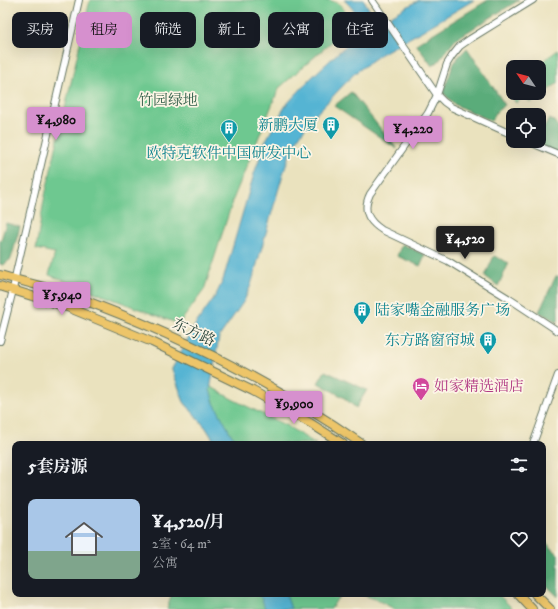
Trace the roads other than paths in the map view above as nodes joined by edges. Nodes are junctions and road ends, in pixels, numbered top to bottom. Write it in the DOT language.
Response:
graph roads {
  1 [pos="79,0"];
  2 [pos="372,0"];
  3 [pos="533,0"];
  4 [pos="437,95"];
  5 [pos="506,132"];
  6 [pos="544,148"];
  7 [pos="558,154"];
  8 [pos="0,275"];
  9 [pos="16,280"];
  10 [pos="0,286"];
  11 [pos="13,290"];
  12 [pos="558,331"];
  13 [pos="0,341"];
  14 [pos="558,375"];
  15 [pos="338,441"];
  16 [pos="358,441"];
  17 [pos="533,441"];
  18 [pos="521,597"];
  19 [pos="538,597"];
  20 [pos="532,609"];
  21 [pos="550,609"];
  1 -- 9 [label="street"];
  2 -- 4 [label="street"];
  3 -- 4 [label="street"];
  4 -- 5 [label="street"];
  4 -- 12 [label="street"];
  6 -- 7 [label="street"];
  8 -- 9 [label="main road, 东方路"];
  9 -- 11 [label="street"];
  9 -- 16 [label="main road, 东方路"];
  10 -- 11 [label="main road, 东方路"];
  11 -- 13 [label="street"];
  11 -- 15 [label="main road, 东方路"];
  14 -- 17 [label="street"];
  18 -- 20 [label="main road"];
  19 -- 21 [label="main road"];
}
